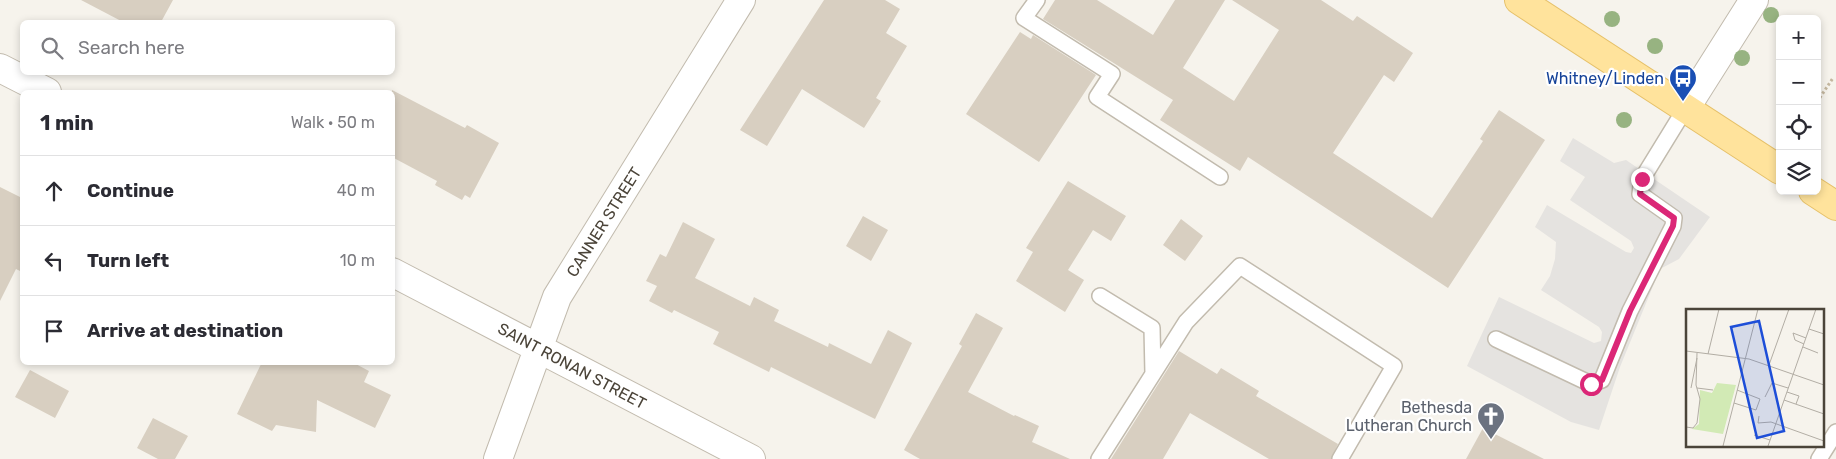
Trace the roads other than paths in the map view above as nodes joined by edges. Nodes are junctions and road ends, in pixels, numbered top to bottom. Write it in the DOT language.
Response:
graph roads {
  1 [pos="1037,0"];
  2 [pos="1519,0"];
  3 [pos="1754,0"];
  4 [pos="733,3"];
  5 [pos="0,68"];
  6 [pos="43,90"];
  7 [pos="1685,109"];
  8 [pos="1776,167"];
  9 [pos="1220,177"];
  10 [pos="1820,195"];
  11 [pos="1836,206"];
  12 [pos="395,274"];
  13 [pos="1100,296"];
  14 [pos="1496,339"];
  15 [pos="537,348"];
  16 [pos="1153,374"];
  17 [pos="1836,432"];
  18 [pos="498,459"];
  19 [pos="751,459"];
  20 [pos="1099,459"];
  21 [pos="1340,459"];
  22 [pos="1819,459"];
  1 -- 9 [label="lane"];
  2 -- 7 [label="main road"];
  3 -- 7 [label="street"];
  4 -- 15 [label="street, CANNER STREET"];
  5 -- 6 [label="street"];
  7 -- 8 [label="main road"];
  7 -- 14 [label="lane"];
  10 -- 11 [label="main road"];
  12 -- 15 [label="street, SAINT RONAN STREET"];
  13 -- 16 [label="lane"];
  15 -- 18 [label="street, CANNER STREET"];
  15 -- 19 [label="street, SAINT RONAN STREET"];
  16 -- 20 [label="lane"];
  16 -- 21 [label="lane"];
  17 -- 22 [label="lane"];
}
